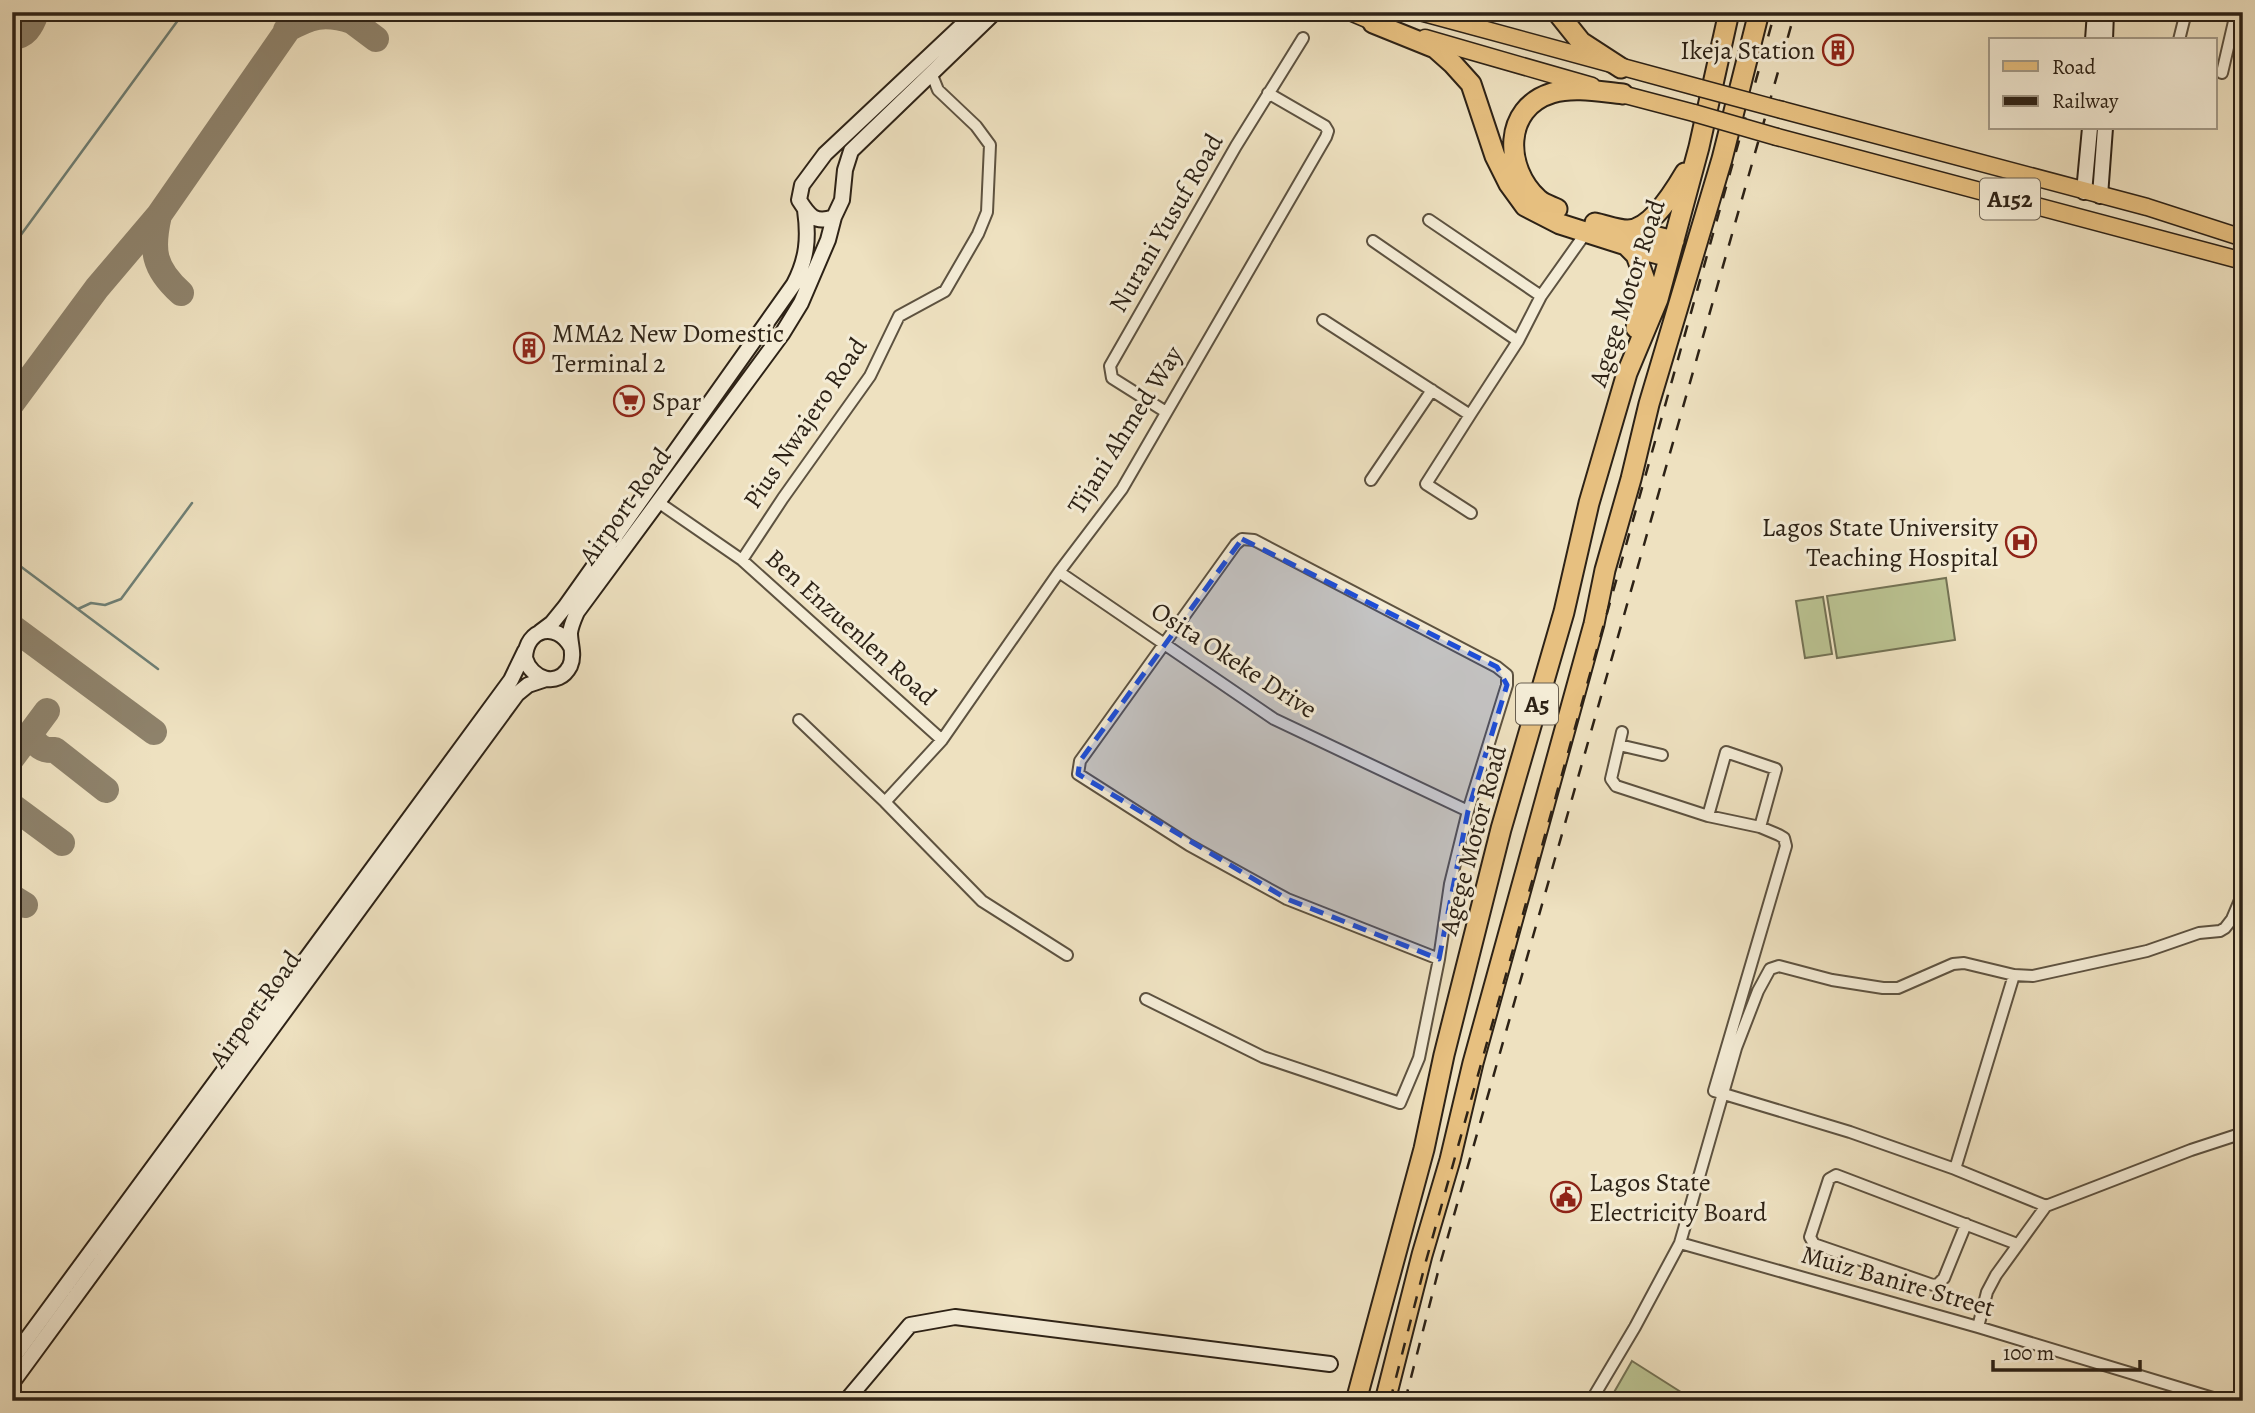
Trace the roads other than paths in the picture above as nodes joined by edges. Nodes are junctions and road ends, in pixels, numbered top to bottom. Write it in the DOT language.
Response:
graph roads {
  1 [pos="976,12"];
  2 [pos="995,12"];
  3 [pos="1350,12"];
  4 [pos="1420,12"];
  5 [pos="1557,12"];
  6 [pos="1730,12"];
  7 [pos="1759,12"];
  8 [pos="2095,12"];
  9 [pos="2106,12"];
  10 [pos="2186,12"];
  11 [pos="2221,12"];
  12 [pos="2237,13"];
  13 [pos="1373,23"];
  14 [pos="1303,38"];
  15 [pos="2094,38"];
  16 [pos="2105,38"];
  17 [pos="2180,38"];
  18 [pos="1621,68"];
  19 [pos="2222,73"];
  20 [pos="932,75"];
  21 [pos="1268,93"];
  22 [pos="1623,94"];
  23 [pos="2091,130"];
  24 [pos="2105,130"];
  25 [pos="1699,147"];
  26 [pos="812,170"];
  27 [pos="844,180"];
  28 [pos="2084,192"];
  29 [pos="2100,196"];
  30 [pos="805,210"];
  31 [pos="834,217"];
  32 [pos="1429,220"];
  33 [pos="1586,234"];
  34 [pos="1627,237"];
  35 [pos="2243,238"];
  36 [pos="1373,241"];
  37 [pos="1671,249"];
  38 [pos="2243,261"];
  39 [pos="1541,296"];
  40 [pos="1322,320"];
  41 [pos="1518,341"];
  42 [pos="1626,373"];
  43 [pos="1432,390"];
  44 [pos="1166,412"];
  45 [pos="1470,415"];
  46 [pos="1371,480"];
  47 [pos="658,502"];
  48 [pos="1471,513"];
  49 [pos="742,559"];
  50 [pos="1059,572"];
  51 [pos="540,632"];
  52 [pos="1164,645"];
  53 [pos="571,648"];
  54 [pos="525,649"];
  55 [pos="549,679"];
  56 [pos="799,720"];
  57 [pos="1622,732"];
  58 [pos="942,740"];
  59 [pos="1619,745"];
  60 [pos="1662,755"];
  61 [pos="885,802"];
  62 [pos="1468,811"];
  63 [pos="1708,816"];
  64 [pos="1760,827"];
  65 [pos="2243,892"];
  66 [pos="1067,955"];
  67 [pos="1439,958"];
  68 [pos="2014,975"];
  69 [pos="1146,999"];
  70 [pos="1444,1055"];
  71 [pos="1473,1063"];
  72 [pos="1723,1095"];
  73 [pos="2243,1133"];
  74 [pos="1955,1170"];
  75 [pos="2046,1206"];
  76 [pos="1966,1224"];
  77 [pos="1681,1243"];
  78 [pos="2017,1244"];
  79 [pos="1978,1327"];
  80 [pos="12,1359"];
  81 [pos="1330,1364"];
  82 [pos="12,1382"];
  83 [pos="846,1401"];
  84 [pos="1356,1401"];
  85 [pos="1385,1401"];
  86 [pos="1591,1401"];
  87 [pos="2223,1401"];
  1 -- 26 [label="main road"];
  2 -- 20 [label="main road"];
  3 -- 13 [label="main road, A152"];
  4 -- 18 [label="main road, A152"];
  5 -- 18 [label="highway"];
  6 -- 25 [label="highway, Agege Motor Road / A5"];
  7 -- 71 [label="highway, Agege Motor Road / A5"];
  8 -- 15 [label="main road"];
  9 -- 16 [label="main road"];
  10 -- 17 [label="street"];
  11 -- 12 [label="street"];
  12 -- 19 [label="street"];
  13 -- 22 [label="main road, A152"];
  13 -- 33 [label="highway"];
  14 -- 21 [label="street, Nurani Yusuf Road"];
  18 -- 28 [label="main road, A152, bridge"];
  20 -- 27 [label="main road"];
  20 -- 49 [label="street, Pius Nwajero Road"];
  21 -- 44 [label="street, Nurani Yusuf Road"];
  21 -- 44 [label="street, Tijani Ahmed Way"];
  22 -- 34 [label="highway"];
  22 -- 38 [label="main road, A152, bridge"];
  23 -- 28 [label="main road"];
  24 -- 29 [label="main road"];
  25 -- 34 [label="highway"];
  25 -- 37 [label="highway, Agege Motor Road / A5"];
  26 -- 27 [label="main road"];
  26 -- 30 [label="main road"];
  27 -- 31 [label="main road"];
  28 -- 29 [label="main road, A152"];
  29 -- 35 [label="main road, A152"];
  30 -- 31 [label="main road"];
  30 -- 51 [label="main road, Airport Road"];
  31 -- 47 [label="main road, Airport Road"];
  32 -- 39 [label="street"];
  33 -- 34 [label="highway"];
  33 -- 39 [label="street"];
  34 -- 37 [label="highway"];
  34 -- 42 [label="highway"];
  36 -- 41 [label="street"];
  37 -- 42 [label="highway, Agege Motor Road / A5"];
  39 -- 41 [label="street"];
  40 -- 43 [label="street"];
  41 -- 45 [label="street"];
  42 -- 70 [label="highway, Agege Motor Road / A5"];
  43 -- 45 [label="street"];
  43 -- 46 [label="street"];
  44 -- 50 [label="street, Tijani Ahmed Way"];
  45 -- 48 [label="street"];
  47 -- 49 [label="street, Ben Enzuenlen Road"];
  47 -- 53 [label="main road, Airport Road"];
  49 -- 58 [label="street, Ben Enzuenlen Road"];
  50 -- 52 [label="street, Osita Okeke Drive"];
  50 -- 58 [label="street, Tijani Ahmed Way"];
  51 -- 53 [label="main road"];
  51 -- 54 [label="main road"];
  52 -- 62 [label="street, Osita Okeke Drive"];
  52 -- 62 [label="street"];
  52 -- 67 [label="street"];
  53 -- 55 [label="main road"];
  54 -- 55 [label="main road"];
  54 -- 80 [label="main road, Airport Road"];
  55 -- 82 [label="main road, Airport Road"];
  56 -- 61 [label="street"];
  57 -- 59 [label="street"];
  58 -- 61 [label="street, Tijani Ahmed Way"];
  59 -- 60 [label="street"];
  59 -- 63 [label="street"];
  61 -- 66 [label="street"];
  62 -- 67 [label="street"];
  63 -- 64 [label="street"];
  63 -- 64 [label="street"];
  64 -- 72 [label="street"];
  65 -- 68 [label="street"];
  67 -- 69 [label="street"];
  68 -- 72 [label="street"];
  68 -- 74 [label="street"];
  70 -- 71 [label="highway"];
  70 -- 84 [label="highway, Agege Motor Road / A5"];
  71 -- 85 [label="highway, Agege Motor Road / A5"];
  72 -- 74 [label="street"];
  72 -- 77 [label="street"];
  73 -- 75 [label="street"];
  74 -- 75 [label="street"];
  75 -- 78 [label="street"];
  76 -- 76 [label="street"];
  76 -- 78 [label="street"];
  77 -- 79 [label="street, Muiz Banire Street"];
  77 -- 86 [label="street"];
  78 -- 79 [label="street"];
  79 -- 87 [label="street, Muiz Banire Street"];
  81 -- 83 [label="main road"];
}
